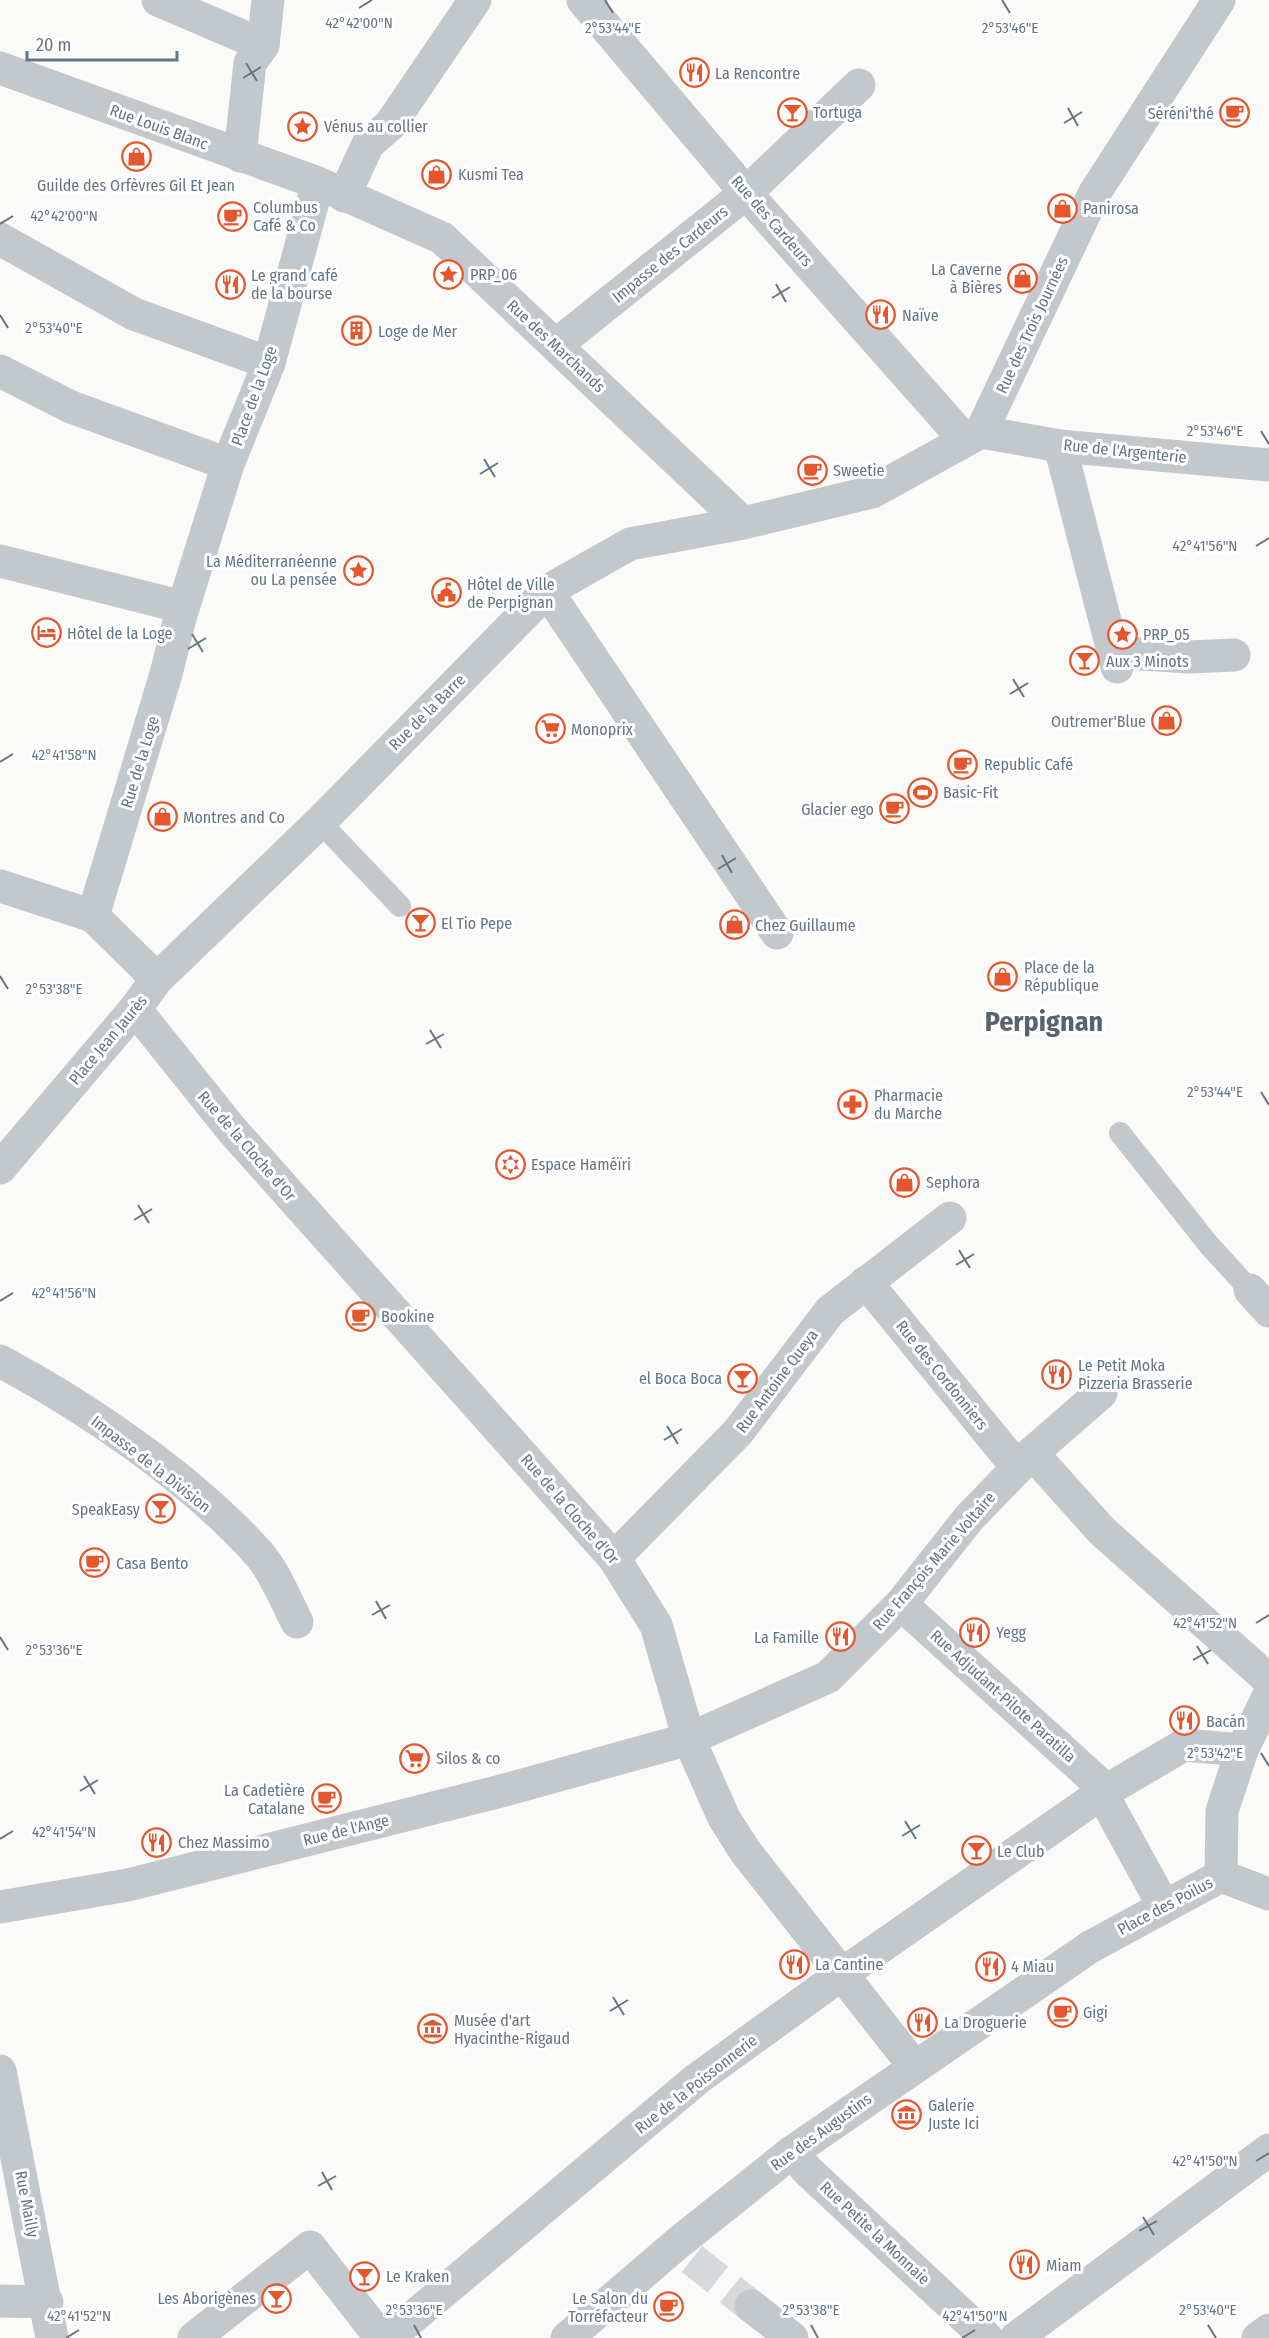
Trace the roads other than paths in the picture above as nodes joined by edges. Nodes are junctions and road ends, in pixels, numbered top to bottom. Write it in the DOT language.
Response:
graph roads {
  1 [pos="158,0"];
  2 [pos="268,0"];
  3 [pos="475,0"];
  4 [pos="583,0"];
  5 [pos="1219,0"];
  6 [pos="263,45"];
  7 [pos="0,68"];
  8 [pos="859,85"];
  9 [pos="240,156"];
  10 [pos="331,189"];
  11 [pos="746,193"];
  12 [pos="0,239"];
  13 [pos="556,345"];
  14 [pos="269,363"];
  15 [pos="0,371"];
  16 [pos="973,435"];
  17 [pos="1060,446"];
  18 [pos="228,464"];
  19 [pos="1269,465"];
  20 [pos="743,523"];
  21 [pos="0,561"];
  22 [pos="547,591"];
  23 [pos="183,607"];
  24 [pos="1234,655"];
  25 [pos="320,822"];
  26 [pos="0,886"];
  27 [pos="400,906"];
  28 [pos="93,916"];
  29 [pos="777,933"];
  30 [pos="157,980"];
  31 [pos="135,1009"];
  32 [pos="1120,1133"];
  33 [pos="0,1168"];
  34 [pos="951,1218"];
  35 [pos="866,1282"];
  36 [pos="1259,1301"];
  37 [pos="0,1362"];
  38 [pos="1101,1393"];
  39 [pos="1025,1460"];
  40 [pos="614,1558"];
  41 [pos="901,1604"];
  42 [pos="297,1622"];
  43 [pos="1267,1697"];
  44 [pos="689,1739"];
  45 [pos="1242,1750"];
  46 [pos="1102,1793"];
  47 [pos="1221,1876"];
  48 [pos="1269,1894"];
  49 [pos="1163,1905"];
  50 [pos="0,1907"];
  51 [pos="1090,1947"];
  52 [pos="842,1974"];
  53 [pos="914,2066"];
  54 [pos="0,2071"];
  55 [pos="1269,2150"];
  56 [pos="792,2152"];
  57 [pos="0,2301"];
  58 [pos="47,2302"];
  59 [pos="751,2306"];
  60 [pos="1269,2330"];
  61 [pos="52,2338"];
  62 [pos="194,2338"];
  63 [pos="381,2338"];
  64 [pos="388,2338"];
  65 [pos="567,2338"];
  66 [pos="792,2338"];
  67 [pos="987,2338"];
  68 [pos="1016,2338"];
  69 [pos="1258,2338"];
  1 -- 6 [label="street"];
  2 -- 6 [label="street"];
  3 -- 10 [label="street, Place de la Loge"];
  4 -- 11 [label="street, Rue des Cardeurs"];
  5 -- 16 [label="street, Rue des Trois Journées"];
  6 -- 9 [label="street"];
  7 -- 9 [label="street, Rue Louis Blanc"];
  8 -- 11 [label="street, Impasse des Cardeurs"];
  9 -- 10 [label="street, Rue Louis Blanc"];
  10 -- 13 [label="street, Rue des Marchands"];
  10 -- 14 [label="street, Place de la Loge"];
  11 -- 13 [label="street, Impasse des Cardeurs"];
  11 -- 16 [label="street, Rue des Cardeurs"];
  12 -- 14 [label="street"];
  13 -- 20 [label="street, Rue des Marchands"];
  14 -- 18 [label="street, Place de la Loge"];
  15 -- 18 [label="street"];
  16 -- 17 [label="street, Rue de l'Argenterie"];
  16 -- 20 [label="street"];
  17 -- 19 [label="street, Rue de l'Argenterie"];
  17 -- 24 [label="street"];
  18 -- 23 [label="street, Place de la Loge"];
  20 -- 22 [label="street, Rue de la Barre"];
  21 -- 23 [label="street"];
  22 -- 25 [label="street, Rue de la Barre"];
  22 -- 29 [label="street"];
  23 -- 28 [label="street, Rue de la Loge"];
  25 -- 27 [label="lane"];
  25 -- 30 [label="street, Rue de la Barre"];
  26 -- 28 [label="street"];
  28 -- 30 [label="street, Place Jean Jaurès"];
  30 -- 31 [label="street, Place Jean Jaurès"];
  31 -- 33 [label="street, Place Jean Jaurès"];
  31 -- 40 [label="street, Rue de la Cloche d'Or"];
  32 -- 36 [label="lane"];
  34 -- 35 [label="street, Rue Antoine Queya"];
  35 -- 39 [label="street, Rue des Cordonniers"];
  35 -- 40 [label="street, Rue Antoine Queya"];
  37 -- 42 [label="street, Impasse de la Division"];
  38 -- 39 [label="street, Rue François Marie Voltaire"];
  39 -- 41 [label="street, Rue François Marie Voltaire"];
  39 -- 43 [label="street, Rue des Cordonniers"];
  40 -- 44 [label="street, Rue de la Cloche d'Or"];
  41 -- 44 [label="street, Rue François Marie Voltaire"];
  41 -- 46 [label="street, Rue Adjudant-Pilote Paratilla"];
  43 -- 45 [label="street, Place des Poilus"];
  44 -- 50 [label="street, Rue de l'Ange"];
  44 -- 52 [label="street, Rue de la Cloche d'Or"];
  45 -- 46 [label="street"];
  45 -- 47 [label="street, Place des Poilus"];
  46 -- 49 [label="street, Rue Adjudant-Pilote Paratilla"];
  46 -- 52 [label="street, Rue de la Poissonnerie"];
  47 -- 48 [label="street"];
  47 -- 49 [label="street, Place des Poilus"];
  49 -- 51 [label="street, Place des Poilus"];
  51 -- 53 [label="street, Rue des Augustins"];
  52 -- 53 [label="street, Rue de la Cloche d'Or"];
  52 -- 64 [label="street, Rue de la Poissonnerie"];
  53 -- 56 [label="street, Rue des Augustins"];
  54 -- 58 [label="street, Rue Mailly"];
  55 -- 68 [label="street"];
  56 -- 65 [label="street, Rue des Augustins"];
  56 -- 67 [label="street, Rue Petite la Monnaie"];
  57 -- 58 [label="street"];
  58 -- 61 [label="street, Rue Mailly"];
  59 -- 66 [label="street"];
  60 -- 69 [label="street"];
  62 -- 63 [label="street"];
}
